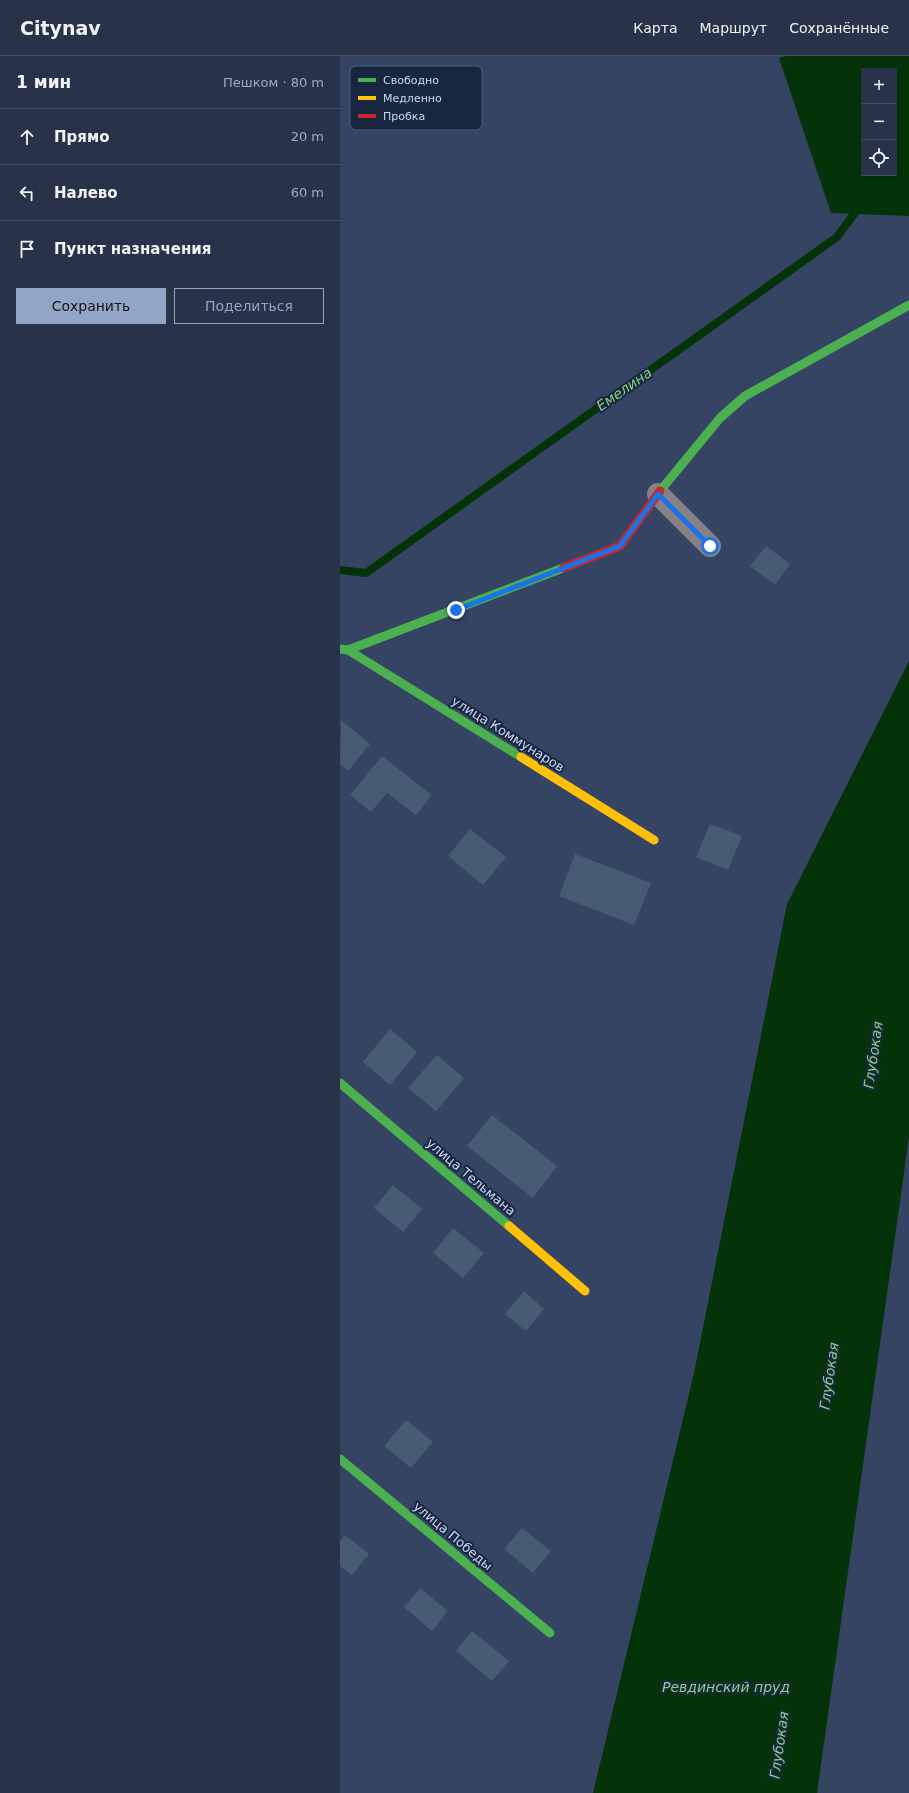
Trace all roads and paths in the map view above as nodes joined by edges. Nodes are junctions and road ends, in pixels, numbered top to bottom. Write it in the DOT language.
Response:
graph roads {
  1 [pos="909,305"];
  2 [pos="658,494"];
  3 [pos="710,546"];
  4 [pos="344,649"];
  5 [pos="654,840"];
  6 [pos="340,1083"];
  7 [pos="585,1291"];
  8 [pos="340,1459"];
  9 [pos="550,1633"];
  1 -- 2 [label="street"];
  2 -- 3 [label="street"];
  2 -- 4 [label="street"];
  4 -- 5 [label="street, улица Коммунаров"];
  6 -- 7 [label="street, улица Тельмана"];
  8 -- 9 [label="street, улица Победы"];
}
